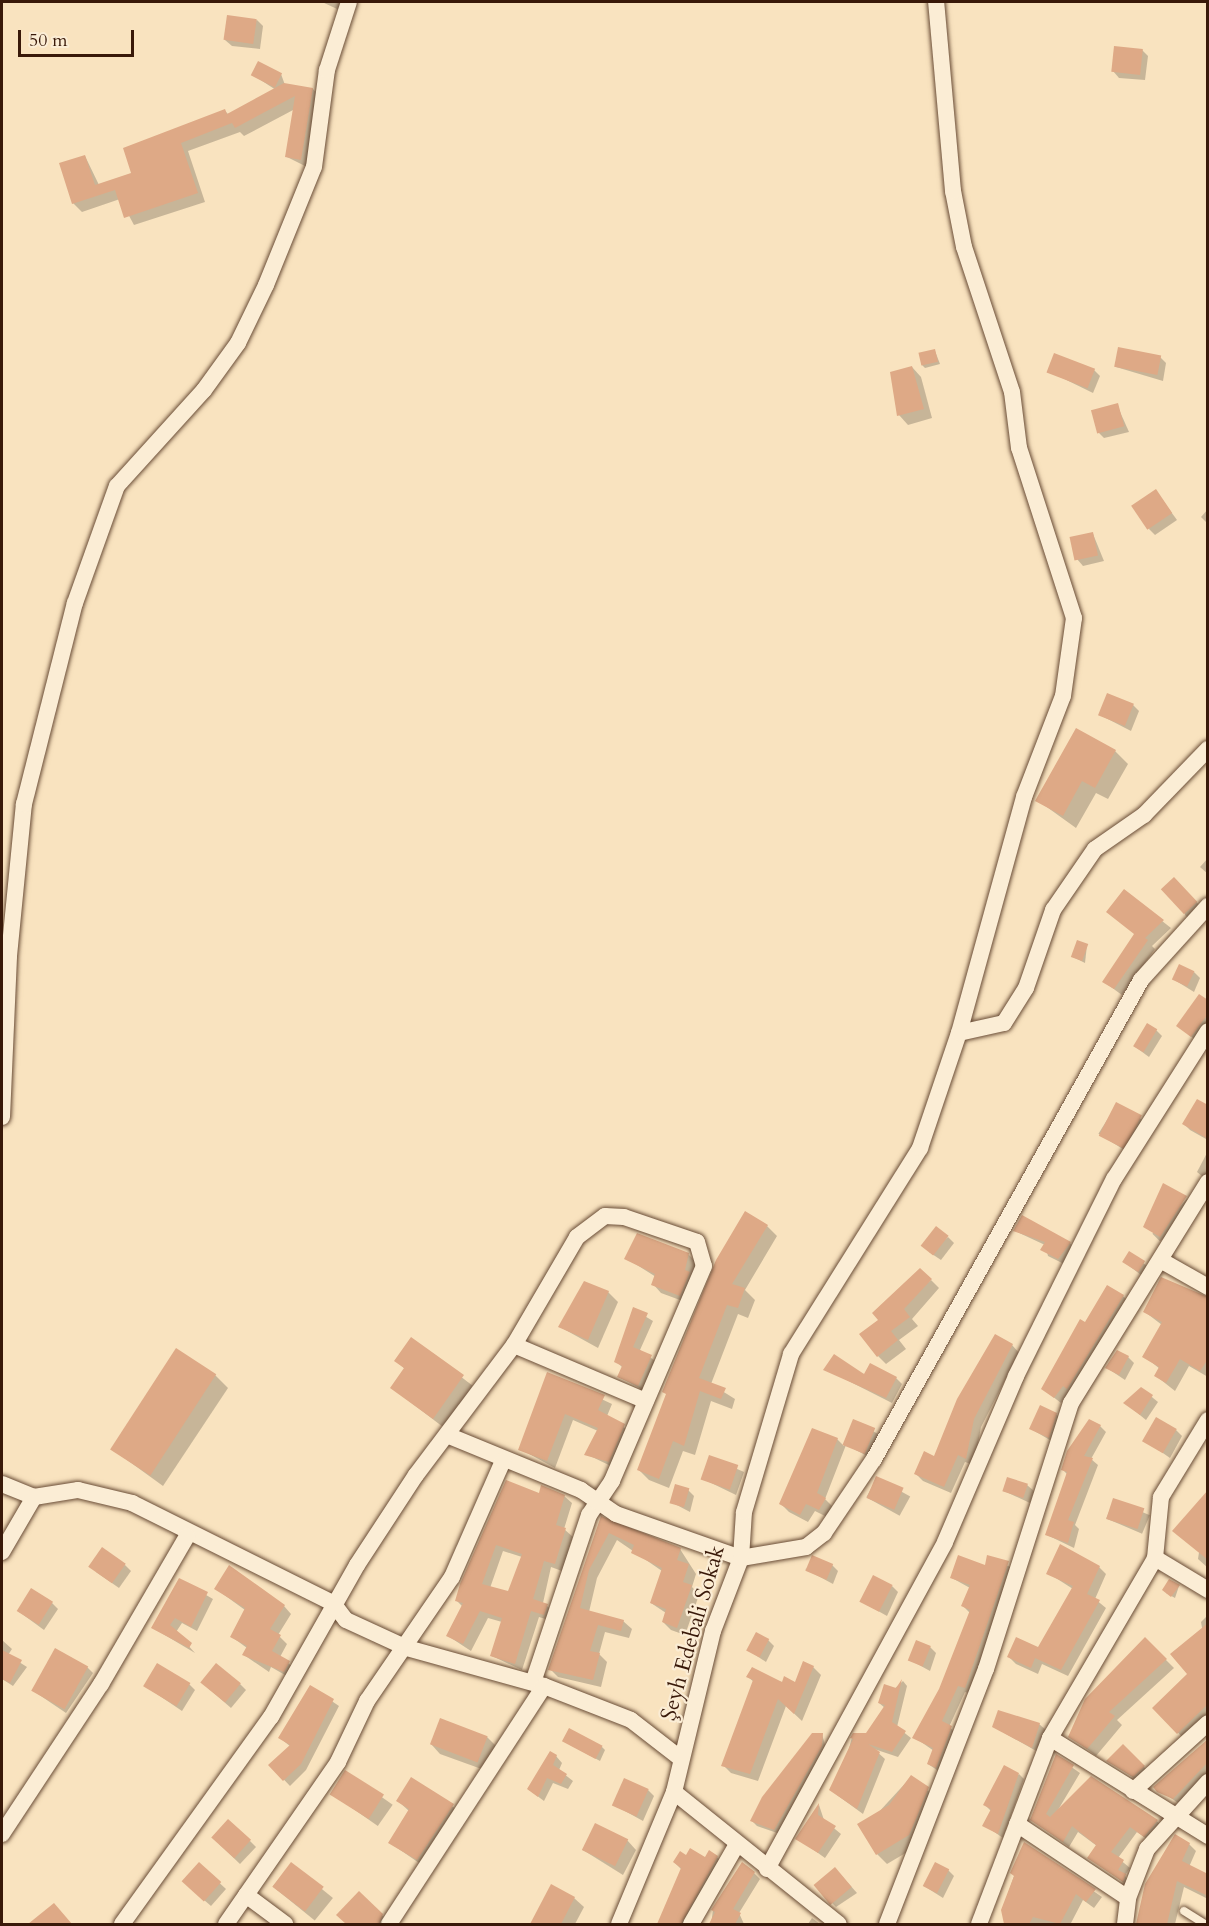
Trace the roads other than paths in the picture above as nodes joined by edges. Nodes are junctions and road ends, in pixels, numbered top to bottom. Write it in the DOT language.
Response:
graph roads {
  1 [pos="350,2"];
  2 [pos="936,2"];
  3 [pos="1208,749"];
  4 [pos="1208,906"];
  5 [pos="1208,1031"];
  6 [pos="959,1033"];
  7 [pos="2,1117"];
  8 [pos="1208,1182"];
  9 [pos="1162,1261"];
  10 [pos="1208,1287"];
  11 [pos="514,1345"];
  12 [pos="646,1401"];
  13 [pos="1208,1420"];
  14 [pos="447,1435"];
  15 [pos="503,1461"];
  16 [pos="2,1484"];
  17 [pos="34,1497"];
  18 [pos="600,1500"];
  19 [pos="187,1536"];
  20 [pos="2,1552"];
  21 [pos="741,1558"];
  22 [pos="1155,1558"];
  23 [pos="1208,1590"];
  24 [pos="333,1604"];
  25 [pos="407,1648"];
  26 [pos="538,1684"];
  27 [pos="1208,1723"];
  28 [pos="1050,1738"];
  29 [pos="680,1758"];
  30 [pos="1208,1782"];
  31 [pos="1133,1791"];
  32 [pos="674,1792"];
  33 [pos="1172,1817"];
  34 [pos="1017,1824"];
  35 [pos="2,1834"];
  36 [pos="1208,1836"];
  37 [pos="736,1846"];
  38 [pos="767,1869"];
  39 [pos="246,1895"];
  40 [pos="1128,1898"];
  41 [pos="1184,1911"];
  42 [pos="122,1924"];
  43 [pos="226,1924"];
  44 [pos="285,1924"];
  45 [pos="389,1924"];
  46 [pos="619,1924"];
  47 [pos="691,1924"];
  48 [pos="840,1924"];
  49 [pos="887,1924"];
  50 [pos="979,1924"];
  51 [pos="1125,1924"];
  52 [pos="1205,1924"];
  1 -- 7 [label="street"];
  2 -- 6 [label="street, Şeyh Edebali Sokak"];
  3 -- 6 [label="street"];
  4 -- 21 [label="street"];
  5 -- 38 [label="street"];
  6 -- 21 [label="street, Şeyh Edebali Sokak"];
  8 -- 9 [label="street"];
  9 -- 10 [label="street"];
  9 -- 49 [label="street"];
  11 -- 12 [label="street"];
  11 -- 12 [label="street"];
  11 -- 14 [label="street"];
  12 -- 18 [label="street"];
  13 -- 22 [label="street"];
  14 -- 15 [label="street"];
  14 -- 24 [label="street"];
  15 -- 18 [label="street"];
  15 -- 25 [label="street"];
  16 -- 17 [label="street"];
  17 -- 19 [label="street"];
  17 -- 20 [label="street"];
  18 -- 21 [label="street"];
  18 -- 26 [label="street"];
  19 -- 24 [label="street"];
  19 -- 35 [label="street"];
  21 -- 29 [label="street, Şeyh Edebali Sokak"];
  22 -- 23 [label="street"];
  22 -- 28 [label="street"];
  24 -- 25 [label="street"];
  24 -- 42 [label="street"];
  25 -- 26 [label="street"];
  25 -- 39 [label="street"];
  26 -- 29 [label="street"];
  26 -- 45 [label="street"];
  27 -- 31 [label="street"];
  28 -- 31 [label="street"];
  28 -- 34 [label="street"];
  29 -- 32 [label="street, Şeyh Edebali Sokak"];
  30 -- 33 [label="street"];
  31 -- 33 [label="street"];
  32 -- 37 [label="street"];
  32 -- 46 [label="street, Şeyh Edebali Sokak"];
  33 -- 36 [label="street"];
  33 -- 40 [label="street"];
  34 -- 40 [label="street"];
  34 -- 50 [label="street"];
  37 -- 38 [label="street"];
  37 -- 47 [label="street"];
  38 -- 48 [label="street"];
  39 -- 43 [label="street"];
  39 -- 44 [label="street"];
  40 -- 51 [label="street"];
  41 -- 52 [label="lane"];
}
